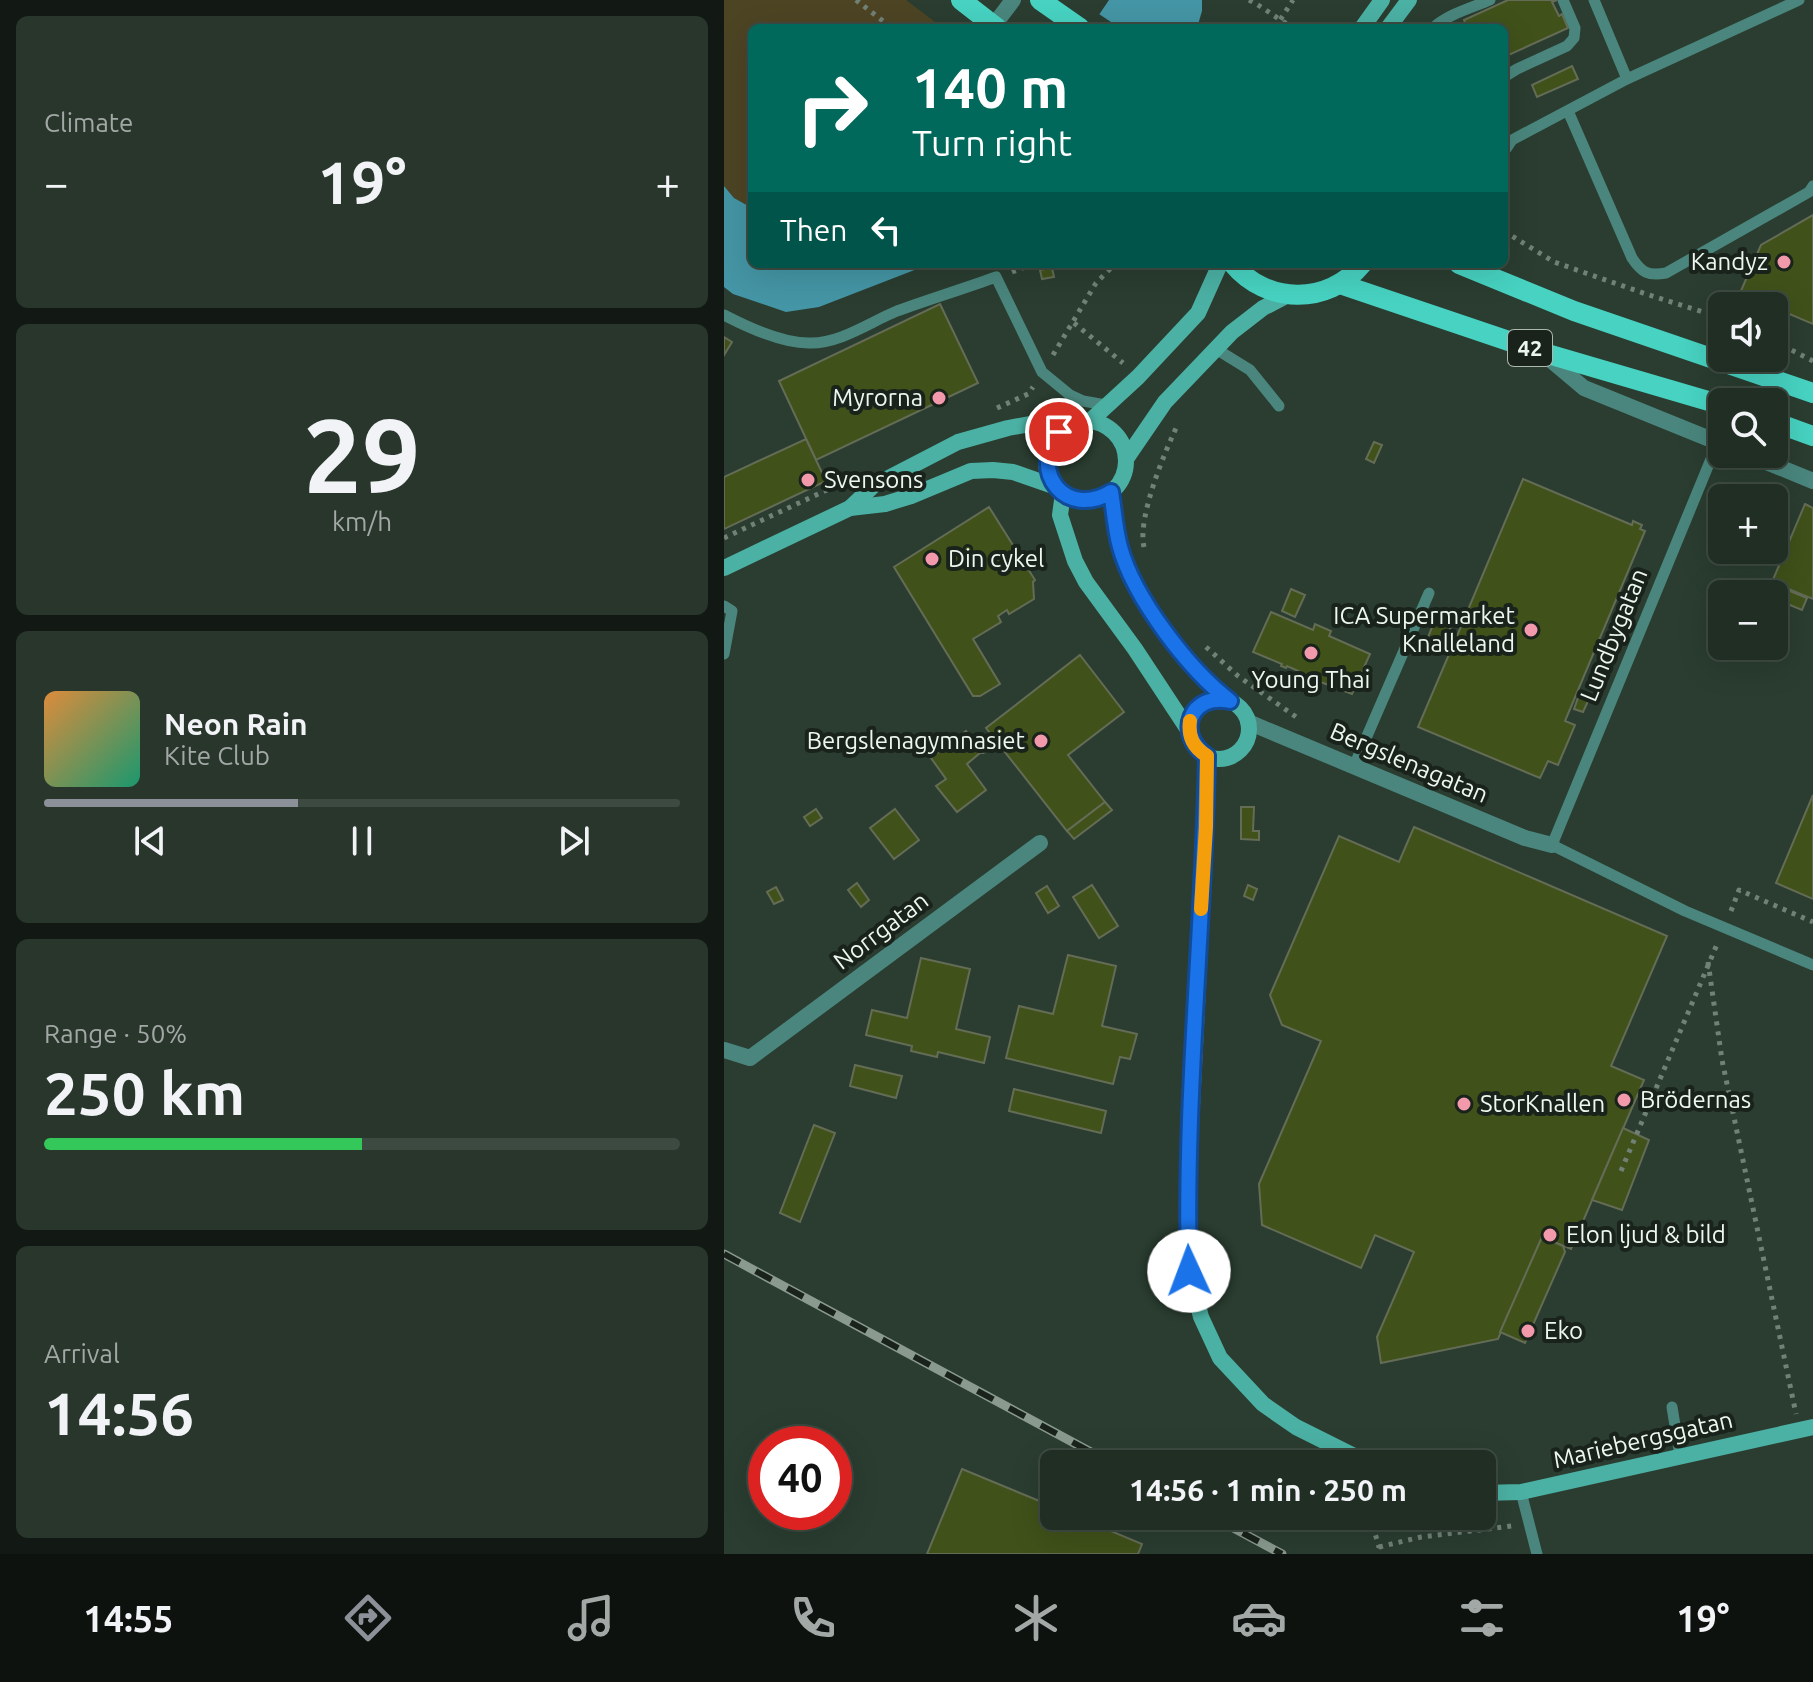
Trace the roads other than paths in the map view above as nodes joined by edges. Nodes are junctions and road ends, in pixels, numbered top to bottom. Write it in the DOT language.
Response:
graph roads {
  1 [pos="961,0"];
  2 [pos="1013,0"];
  3 [pos="1040,0"];
  4 [pos="1382,0"];
  5 [pos="1409,0"];
  6 [pos="1490,0"];
  7 [pos="1563,0"];
  8 [pos="1594,0"];
  9 [pos="1799,0"];
  10 [pos="993,24"];
  11 [pos="997,24"];
  12 [pos="1075,24"];
  13 [pos="1365,24"];
  14 [pos="1391,24"];
  15 [pos="1437,24"];
  16 [pos="1508,75"];
  17 [pos="1627,79"];
  18 [pos="1568,111"];
  19 [pos="1508,142"];
  20 [pos="1813,186"];
  21 [pos="1218,268"];
  22 [pos="1237,268"];
  23 [pos="1358,268"];
  24 [pos="1469,268"];
  25 [pos="1340,284"];
  26 [pos="1288,295"];
  27 [pos="724,315"];
  28 [pos="1216,349"];
  29 [pos="1541,352"];
  30 [pos="1813,393"];
  31 [pos="1708,401"];
  32 [pos="1106,405"];
  33 [pos="1279,406"];
  34 [pos="1081,423"];
  35 [pos="1788,427"];
  36 [pos="1813,436"];
  37 [pos="1708,438"];
  38 [pos="1126,459"];
  39 [pos="1710,468"];
  40 [pos="1781,468"];
  41 [pos="1813,481"];
  42 [pos="1059,490"];
  43 [pos="1111,492"];
  44 [pos="850,508"];
  45 [pos="724,568"];
  46 [pos="1429,593"];
  47 [pos="724,606"];
  48 [pos="724,654"];
  49 [pos="1230,701"];
  50 [pos="1248,722"];
  51 [pos="1189,731"];
  52 [pos="1207,756"];
  53 [pos="1354,766"];
  54 [pos="1040,843"];
  55 [pos="1552,845"];
  56 [pos="1813,965"];
  57 [pos="724,1050"];
  58 [pos="1672,1407"];
  59 [pos="1806,1429"];
  60 [pos="1342,1450"];
  61 [pos="1680,1456"];
  62 [pos="1521,1492"];
  63 [pos="1496,1493"];
  64 [pos="1537,1554"];
  1 -- 10 [label="main road"];
  2 -- 11 [label="street"];
  3 -- 12 [label="main road"];
  4 -- 13 [label="street"];
  5 -- 14 [label="street"];
  6 -- 15 [label="lane"];
  7 -- 16 [label="lane"];
  8 -- 17 [label="lane"];
  9 -- 17 [label="lane"];
  17 -- 18 [label="lane"];
  18 -- 19 [label="lane"];
  18 -- 20 [label="lane"];
  21 -- 32 [label="street"];
  22 -- 26 [label="main road"];
  23 -- 25 [label="main road"];
  24 -- 30 [label="main road, 42"];
  25 -- 26 [label="main road"];
  25 -- 29 [label="main road, 42"];
  26 -- 28 [label="street"];
  27 -- 32 [label="lane"];
  28 -- 33 [label="lane"];
  28 -- 38 [label="street"];
  29 -- 31 [label="main road, 42"];
  29 -- 37 [label="street"];
  32 -- 34 [label="street"];
  34 -- 38 [label="street"];
  34 -- 42 [label="street"];
  34 -- 44 [label="street"];
  35 -- 36 [label="main road"];
  38 -- 43 [label="street"];
  39 -- 55 [label="lane, Lundbygatan"];
  40 -- 41 [label="street"];
  42 -- 43 [label="street"];
  42 -- 44 [label="street"];
  42 -- 51 [label="street"];
  43 -- 49 [label="street"];
  44 -- 45 [label="street"];
  46 -- 53 [label="lane"];
  47 -- 48 [label="lane"];
  49 -- 50 [label="street"];
  49 -- 51 [label="street"];
  50 -- 52 [label="street"];
  50 -- 53 [label="street, Bergslenagatan"];
  51 -- 52 [label="street"];
  52 -- 60 [label="street"];
  53 -- 55 [label="street, Bergslenagatan"];
  54 -- 57 [label="street, Norrgatan"];
  55 -- 56 [label="lane"];
  58 -- 61 [label="lane"];
  59 -- 61 [label="street, Mariebergsgatan"];
  61 -- 62 [label="street, Mariebergsgatan"];
  62 -- 63 [label="street, Mariebergsgatan"];
  62 -- 64 [label="lane"];
}
